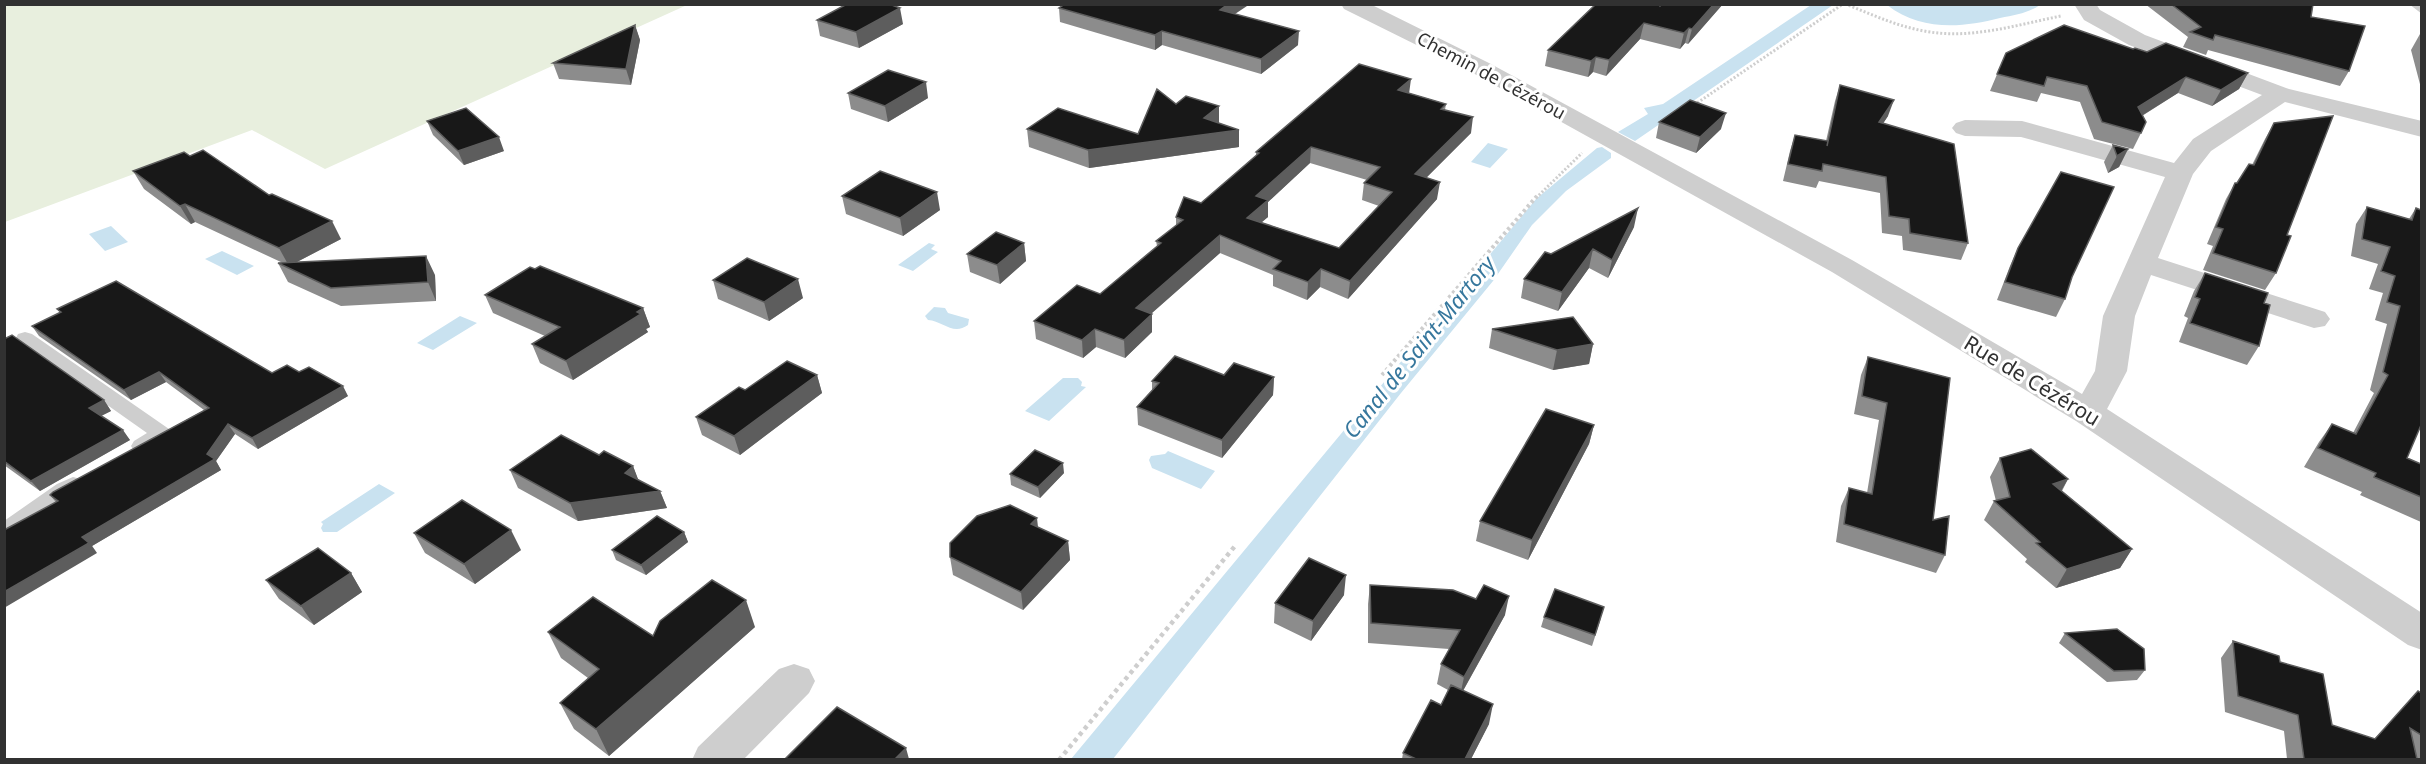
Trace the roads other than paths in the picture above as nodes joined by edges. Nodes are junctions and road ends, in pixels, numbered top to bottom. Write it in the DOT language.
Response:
graph roads {
  1 [pos="1352,4"];
  2 [pos="2415,4"];
  3 [pos="2088,10"];
  4 [pos="2421,10"];
  5 [pos="2281,94"];
  6 [pos="1965,128"];
  7 [pos="2421,129"];
  8 [pos="1618,143"];
  9 [pos="2180,173"];
  10 [pos="2141,262"];
  11 [pos="2314,319"];
  12 [pos="25,338"];
  13 [pos="2088,413"];
  14 [pos="122,457"];
  15 [pos="92,473"];
  16 [pos="4,532"];
  17 [pos="2421,634"];
  18 [pos="794,681"];
  19 [pos="714,759"];
  1 -- 8 [label="street, Chemin de Cézérou"];
  2 -- 4 [label="lane"];
  3 -- 5 [label="street"];
  5 -- 7 [label="street"];
  5 -- 9 [label="street"];
  6 -- 9 [label="street"];
  8 -- 13 [label="street, Rue de Cézérou"];
  9 -- 10 [label="street"];
  10 -- 11 [label="street"];
  10 -- 13 [label="street"];
  12 -- 14 [label="lane"];
  13 -- 17 [label="street, Rue de Cézérou"];
  15 -- 16 [label="lane"];
  18 -- 19 [label="street"];
}
